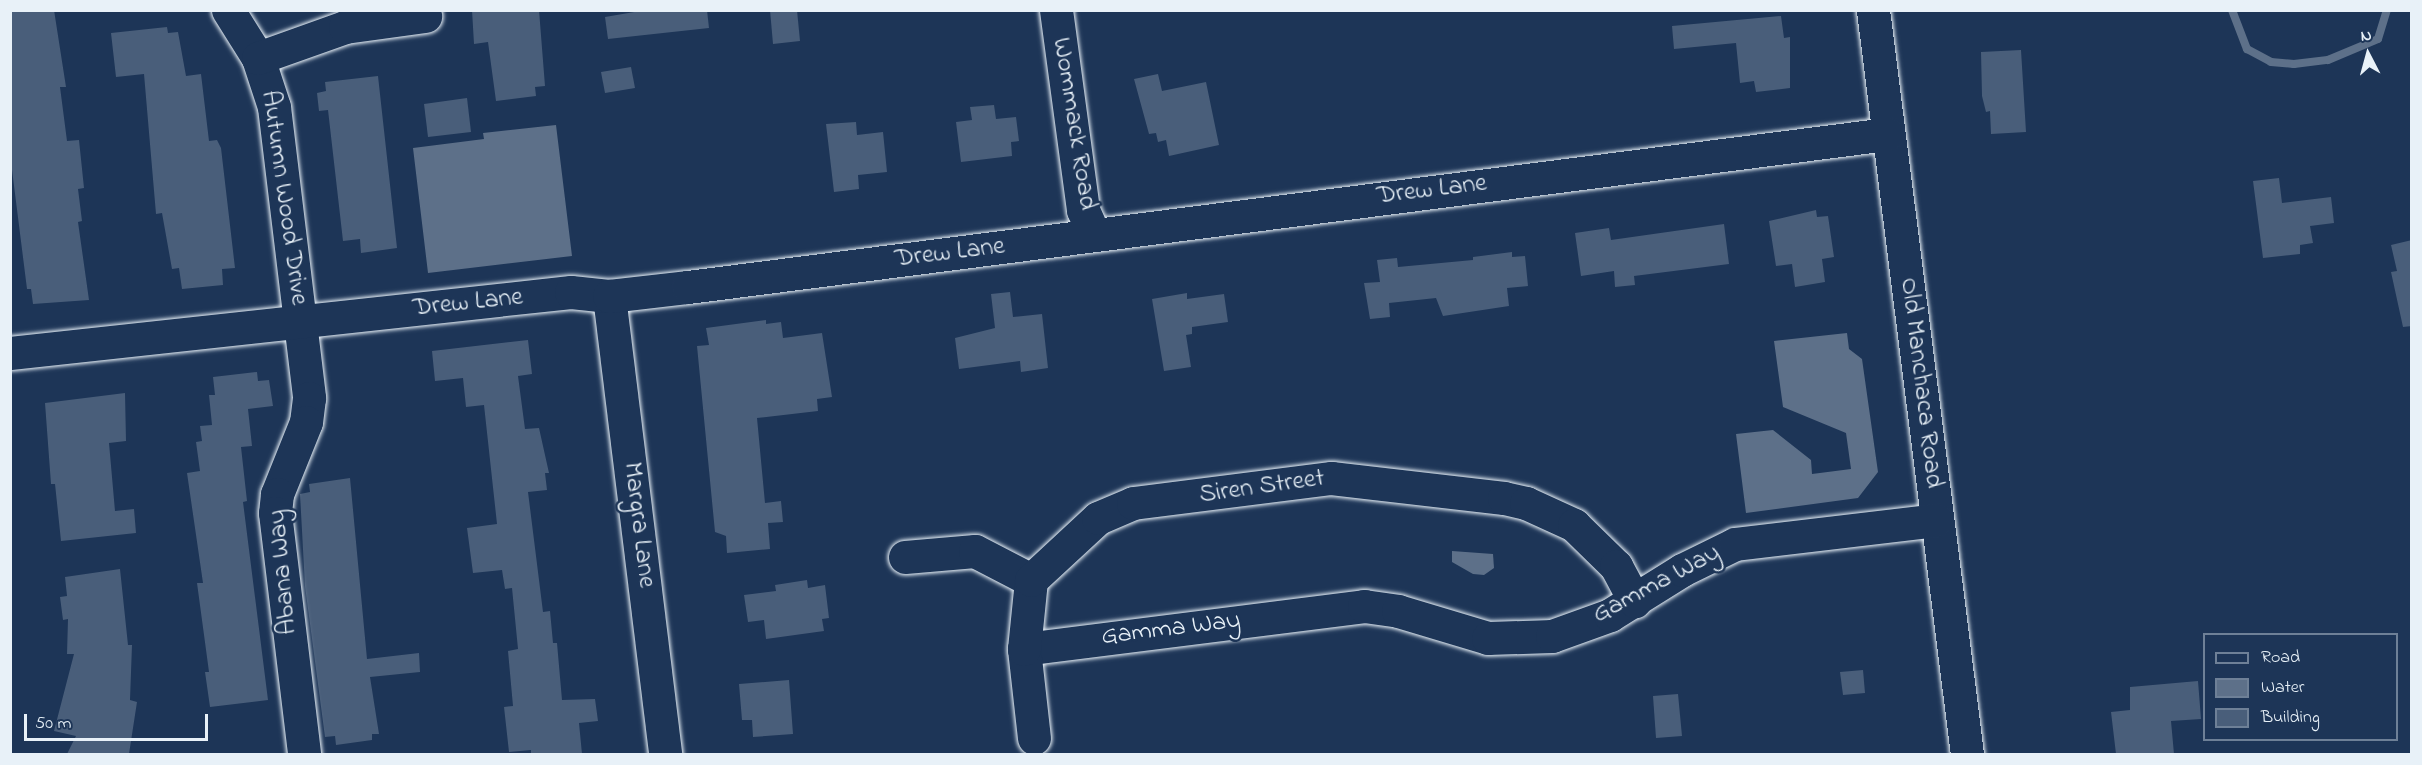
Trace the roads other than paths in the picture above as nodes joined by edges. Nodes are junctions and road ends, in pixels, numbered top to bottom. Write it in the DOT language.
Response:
graph roads {
  1 [pos="228,10"];
  2 [pos="1056,10"];
  3 [pos="1873,10"];
  4 [pos="424,16"];
  5 [pos="258,58"];
  6 [pos="1888,134"];
  7 [pos="1094,235"];
  8 [pos="609,296"];
  9 [pos="300,323"];
  10 [pos="10,353"];
  11 [pos="1937,520"];
  12 [pos="905,557"];
  13 [pos="1031,579"];
  14 [pos="1635,601"];
  15 [pos="1024,649"];
  16 [pos="1034,738"];
  17 [pos="304,754"];
  18 [pos="665,754"];
  19 [pos="1967,754"];
  1 -- 5 [label="street, Autumn Wood Drive"];
  2 -- 7 [label="street, Wommack Road"];
  3 -- 6 [label="street, Old Manchaca Road"];
  4 -- 5 [label="street"];
  5 -- 9 [label="street, Autumn Wood Drive"];
  6 -- 7 [label="street, Drew Lane"];
  6 -- 11 [label="street, Old Manchaca Road"];
  7 -- 8 [label="street, Drew Lane"];
  8 -- 9 [label="street, Drew Lane"];
  8 -- 18 [label="street, Margra Lane"];
  9 -- 10 [label="street, Drew Lane"];
  9 -- 17 [label="street, Abana Way"];
  11 -- 14 [label="street, Gamma Way"];
  11 -- 19 [label="street, Old Manchaca Road"];
  12 -- 13 [label="street"];
  13 -- 14 [label="street, Siren Street"];
  13 -- 15 [label="street"];
  14 -- 15 [label="street, Gamma Way"];
  15 -- 16 [label="street"];
}
